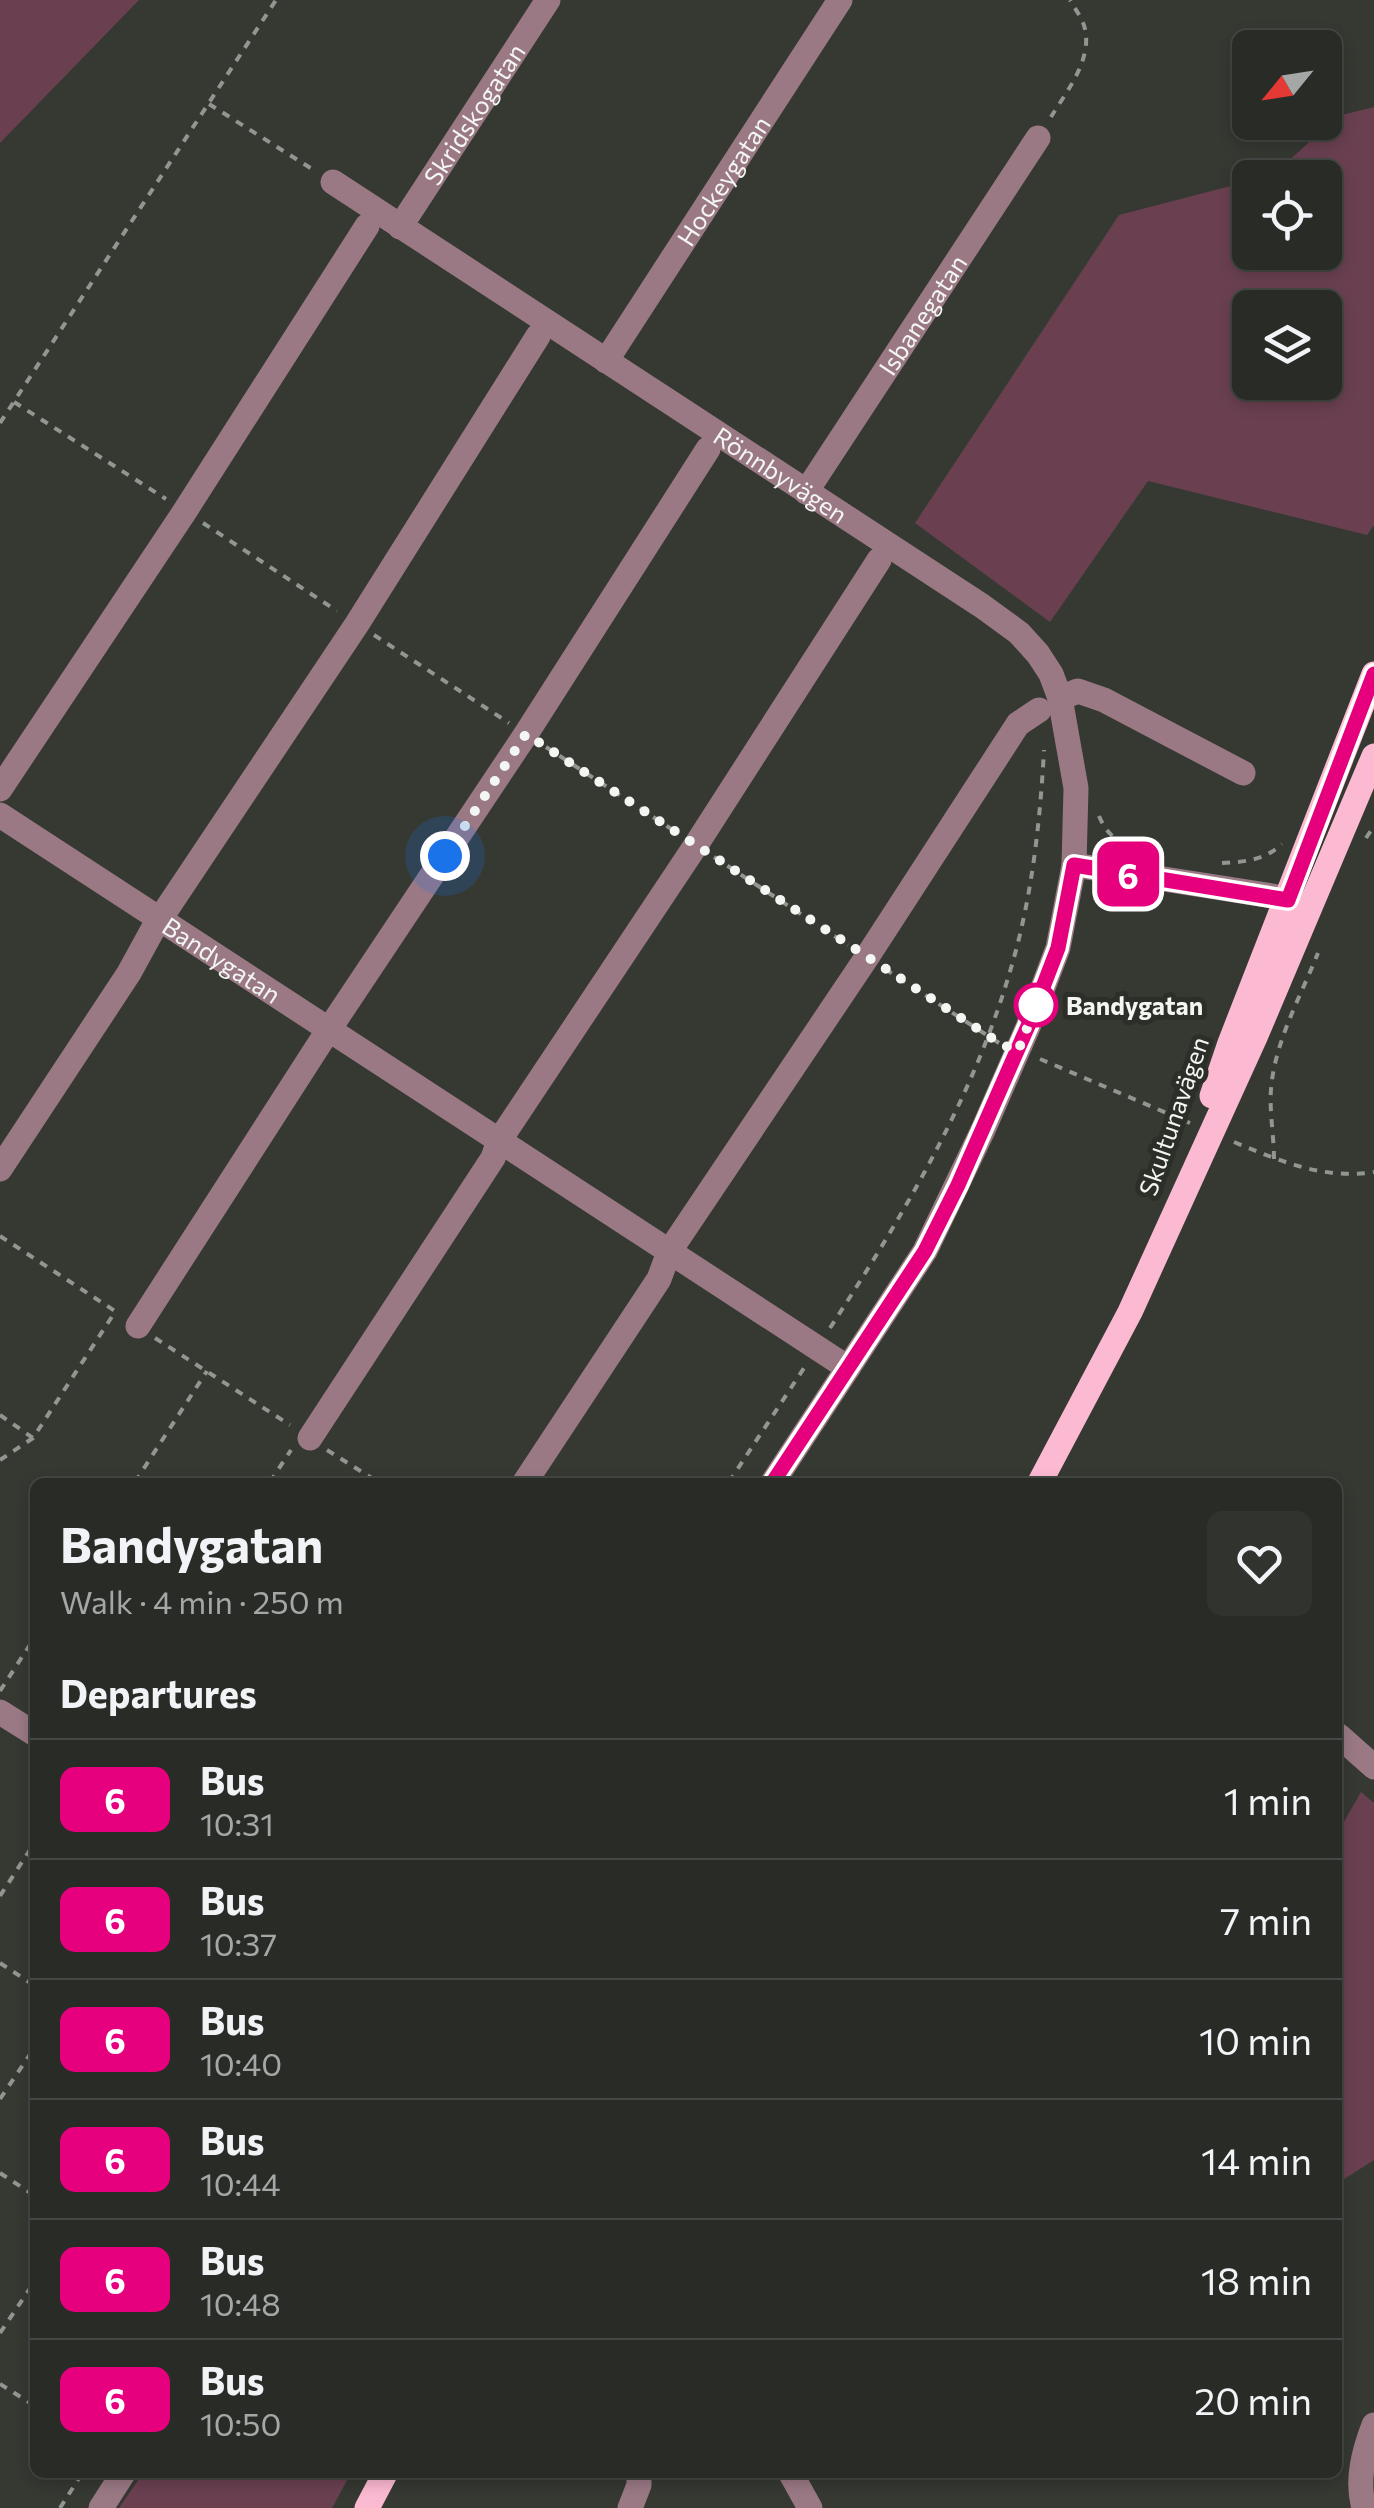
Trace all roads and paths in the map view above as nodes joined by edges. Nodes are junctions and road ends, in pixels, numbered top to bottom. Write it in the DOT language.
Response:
graph roads {
  1 [pos="276,0"];
  2 [pos="548,0"];
  3 [pos="840,0"];
  4 [pos="1070,0"];
  5 [pos="208,104"];
  6 [pos="1038,138"];
  7 [pos="333,182"];
  8 [pos="367,226"];
  9 [pos="400,227"];
  10 [pos="538,336"];
  11 [pos="606,361"];
  12 [pos="14,402"];
  13 [pos="0,423"];
  14 [pos="708,450"];
  15 [pos="806,492"];
  16 [pos="184,511"];
  17 [pos="879,560"];
  18 [pos="357,624"];
  19 [pos="1374,674"];
  20 [pos="1049,704"];
  21 [pos="526,734"];
  22 [pos="1348,746"];
  23 [pos="1044,748"];
  24 [pos="1374,756"];
  25 [pos="1242,772"];
  26 [pos="0,788"];
  27 [pos="0,814"];
  28 [pos="1374,826"];
  29 [pos="1365,839"];
  30 [pos="696,845"];
  31 [pos="1074,865"];
  32 [pos="1300,902"];
  33 [pos="159,919"];
  34 [pos="1321,946"];
  35 [pos="866,957"];
  36 [pos="329,1031"];
  37 [pos="988,1037"];
  38 [pos="1018,1051"];
  39 [pos="1190,1123"];
  40 [pos="1226,1138"];
  41 [pos="499,1142"];
  42 [pos="1274,1159"];
  43 [pos="0,1169"];
  44 [pos="1374,1172"];
  45 [pos="0,1236"];
  46 [pos="670,1252"];
  47 [pos="116,1312"];
  48 [pos="138,1326"];
  49 [pos="817,1348"];
  50 [pos="848,1368"];
  51 [pos="207,1371"];
  52 [pos="0,1415"];
  53 [pos="306,1436"];
  54 [pos="34,1438"];
  55 [pos="0,1460"];
  56 [pos="138,1478"];
  57 [pos="273,1478"];
  58 [pos="372,1478"];
  59 [pos="528,1478"];
  60 [pos="733,1478"];
  61 [pos="777,1478"];
  62 [pos="1048,1478"];
  63 [pos="30,1645"];
  64 [pos="0,1691"];
  65 [pos="0,1712"];
  66 [pos="30,1731"];
  67 [pos="1342,1738"];
  68 [pos="1374,1766"];
  69 [pos="30,1850"];
  70 [pos="0,1896"];
  71 [pos="0,1963"];
  72 [pos="30,1983"];
  73 [pos="30,2055"];
  74 [pos="0,2100"];
  75 [pos="0,2173"];
  76 [pos="30,2193"];
  77 [pos="30,2288"];
  78 [pos="0,2333"];
  79 [pos="0,2384"];
  80 [pos="30,2403"];
  81 [pos="1374,2425"];
  82 [pos="79,2478"];
  83 [pos="120,2478"];
  84 [pos="383,2478"];
  85 [pos="639,2478"];
  86 [pos="793,2478"];
  87 [pos="60,2508"];
  88 [pos="101,2508"];
  89 [pos="368,2508"];
  90 [pos="630,2508"];
  91 [pos="810,2508"];
  92 [pos="1364,2508"];
  1 -- 5 [label="path"];
  2 -- 9 [label="street, Skridskogatan"];
  3 -- 11 [label="street, Hockeygatan"];
  4 -- 6 [label="path"];
  5 -- 7 [label="path"];
  5 -- 12 [label="path"];
  6 -- 15 [label="street, Isbanegatan"];
  7 -- 9 [label="street, Rönnbyvägen"];
  8 -- 16 [label="street"];
  9 -- 11 [label="street, Rönnbyvägen"];
  10 -- 18 [label="street"];
  11 -- 15 [label="street, Rönnbyvägen"];
  12 -- 13 [label="path"];
  12 -- 16 [label="path"];
  14 -- 21 [label="street"];
  15 -- 20 [label="street, Rönnbyvägen"];
  16 -- 18 [label="path"];
  16 -- 26 [label="street"];
  17 -- 30 [label="street"];
  18 -- 21 [label="path"];
  18 -- 33 [label="street"];
  19 -- 22 [label="main road, Skultunavägen"];
  20 -- 25 [label="street"];
  20 -- 31 [label="street, Rönnbyvägen"];
  20 -- 35 [label="street"];
  21 -- 30 [label="path"];
  21 -- 36 [label="street"];
  22 -- 24 [label="street"];
  22 -- 32 [label="main road, Skultunavägen"];
  23 -- 37 [label="path"];
  24 -- 32 [label="main road, Skultunavägen"];
  27 -- 33 [label="street, Bandygatan"];
  28 -- 29 [label="path"];
  30 -- 35 [label="path"];
  30 -- 41 [label="street"];
  31 -- 32 [label="street"];
  31 -- 38 [label="street, Rönnbyvägen"];
  32 -- 62 [label="main road, Skultunavägen"];
  33 -- 36 [label="street, Bandygatan"];
  33 -- 43 [label="street"];
  34 -- 42 [label="path"];
  35 -- 37 [label="path"];
  35 -- 46 [label="street"];
  36 -- 41 [label="street, Bandygatan"];
  36 -- 48 [label="street"];
  37 -- 38 [label="path"];
  37 -- 49 [label="path"];
  38 -- 39 [label="path"];
  38 -- 50 [label="street, Rönnbyvägen"];
  40 -- 42 [label="path"];
  41 -- 46 [label="street, Bandygatan"];
  41 -- 53 [label="street"];
  42 -- 44 [label="path"];
  45 -- 47 [label="path"];
  46 -- 49 [label="street, Bandygatan"];
  46 -- 59 [label="street"];
  47 -- 48 [label="path"];
  47 -- 54 [label="path"];
  48 -- 51 [label="path"];
  49 -- 50 [label="street, Bandygatan"];
  49 -- 60 [label="path"];
  50 -- 61 [label="street, Rönnbyvägen"];
  51 -- 53 [label="path"];
  51 -- 56 [label="path"];
  52 -- 54 [label="path"];
  53 -- 57 [label="path"];
  53 -- 58 [label="path"];
  54 -- 55 [label="path"];
  63 -- 64 [label="path"];
  65 -- 66 [label="street"];
  67 -- 68 [label="street"];
  69 -- 70 [label="path"];
  71 -- 72 [label="path"];
  73 -- 74 [label="path"];
  75 -- 76 [label="path"];
  77 -- 78 [label="path"];
  79 -- 80 [label="path"];
  81 -- 92 [label="street"];
  82 -- 87 [label="path"];
  83 -- 88 [label="street"];
  84 -- 89 [label="main road"];
  85 -- 90 [label="street"];
  86 -- 91 [label="street"];
}
